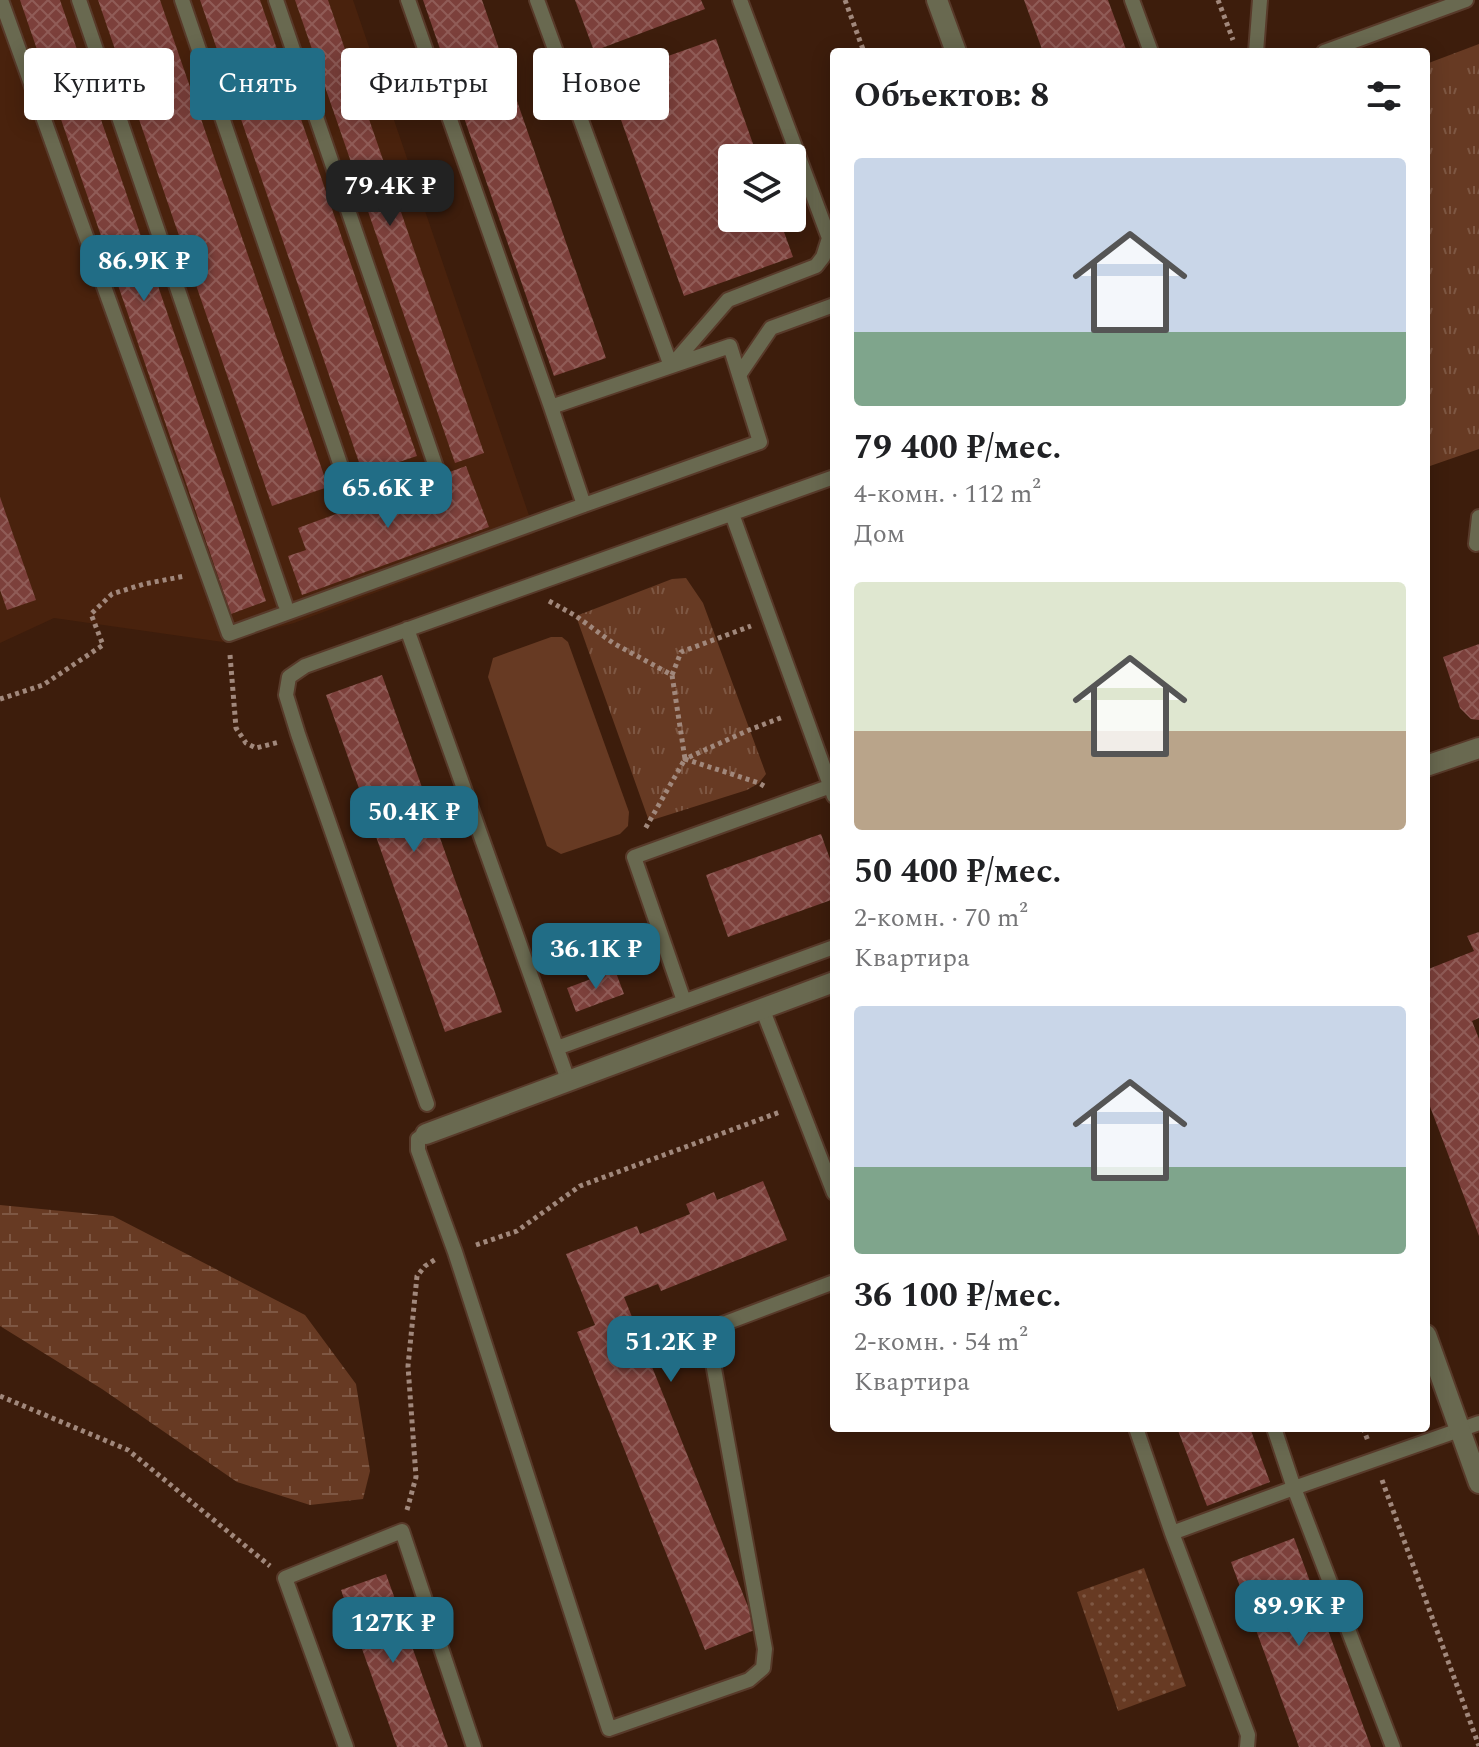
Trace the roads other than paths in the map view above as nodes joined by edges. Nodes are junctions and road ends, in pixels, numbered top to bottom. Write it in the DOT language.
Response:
graph roads {
  1 [pos="1,0"];
  2 [pos="79,0"];
  3 [pos="182,0"];
  4 [pos="276,0"];
  5 [pos="408,0"];
  6 [pos="537,0"];
  7 [pos="740,0"];
  8 [pos="937,0"];
  9 [pos="1132,0"];
  10 [pos="1260,0"];
  11 [pos="1466,0"];
  12 [pos="955,48"];
  13 [pos="1150,48"];
  14 [pos="1256,48"];
  15 [pos="1335,48"];
  16 [pos="830,234"];
  17 [pos="830,240"];
  18 [pos="830,306"];
  19 [pos="671,366"];
  20 [pos="739,375"];
  21 [pos="551,407"];
  22 [pos="436,467"];
  23 [pos="830,478"];
  24 [pos="346,481"];
  25 [pos="584,505"];
  26 [pos="732,514"];
  27 [pos="1479,517"];
  28 [pos="1478,547"];
  29 [pos="285,604"];
  30 [pos="407,629"];
  31 [pos="1479,748"];
  32 [pos="1430,765"];
  33 [pos="830,785"];
  34 [pos="830,791"];
  35 [pos="830,948"];
  36 [pos="830,983"];
  37 [pos="684,1001"];
  38 [pos="762,1008"];
  39 [pos="557,1048"];
  40 [pos="568,1080"];
  41 [pos="427,1104"];
  42 [pos="426,1134"];
  43 [pos="830,1183"];
  44 [pos="830,1284"];
  45 [pos="1430,1343"];
  46 [pos="1470,1427"];
  47 [pos="1137,1432"];
  48 [pos="1275,1432"];
  49 [pos="1479,1483"];
  50 [pos="1294,1488"];
  51 [pos="1172,1533"];
  52 [pos="346,1747"];
  53 [pos="474,1747"];
  54 [pos="1247,1747"];
  55 [pos="1393,1747"];
  1 -- 25 [label="lane"];
  2 -- 29 [label="lane"];
  3 -- 24 [label="lane"];
  4 -- 22 [label="lane"];
  5 -- 21 [label="lane"];
  6 -- 19 [label="lane"];
  7 -- 16 [label="lane"];
  8 -- 12 [label="street"];
  9 -- 13 [label="lane"];
  10 -- 14 [label="lane"];
  11 -- 15 [label="lane"];
  17 -- 19 [label="lane"];
  18 -- 20 [label="lane"];
  19 -- 20 [label="lane"];
  19 -- 21 [label="lane"];
  20 -- 25 [label="lane"];
  21 -- 25 [label="lane"];
  23 -- 26 [label="lane"];
  26 -- 30 [label="lane"];
  26 -- 33 [label="lane"];
  27 -- 28 [label="lane"];
  30 -- 39 [label="lane"];
  30 -- 41 [label="lane"];
  31 -- 32 [label="street"];
  34 -- 37 [label="lane"];
  35 -- 37 [label="lane"];
  36 -- 38 [label="street"];
  37 -- 39 [label="lane"];
  38 -- 40 [label="street"];
  38 -- 43 [label="lane"];
  39 -- 40 [label="lane"];
  40 -- 42 [label="street"];
  42 -- 44 [label="lane"];
  45 -- 46 [label="street"];
  46 -- 49 [label="street"];
  46 -- 50 [label="lane"];
  47 -- 51 [label="lane"];
  48 -- 50 [label="lane"];
  50 -- 51 [label="lane"];
  50 -- 55 [label="lane"];
  51 -- 54 [label="lane"];
  52 -- 53 [label="lane"];
}
